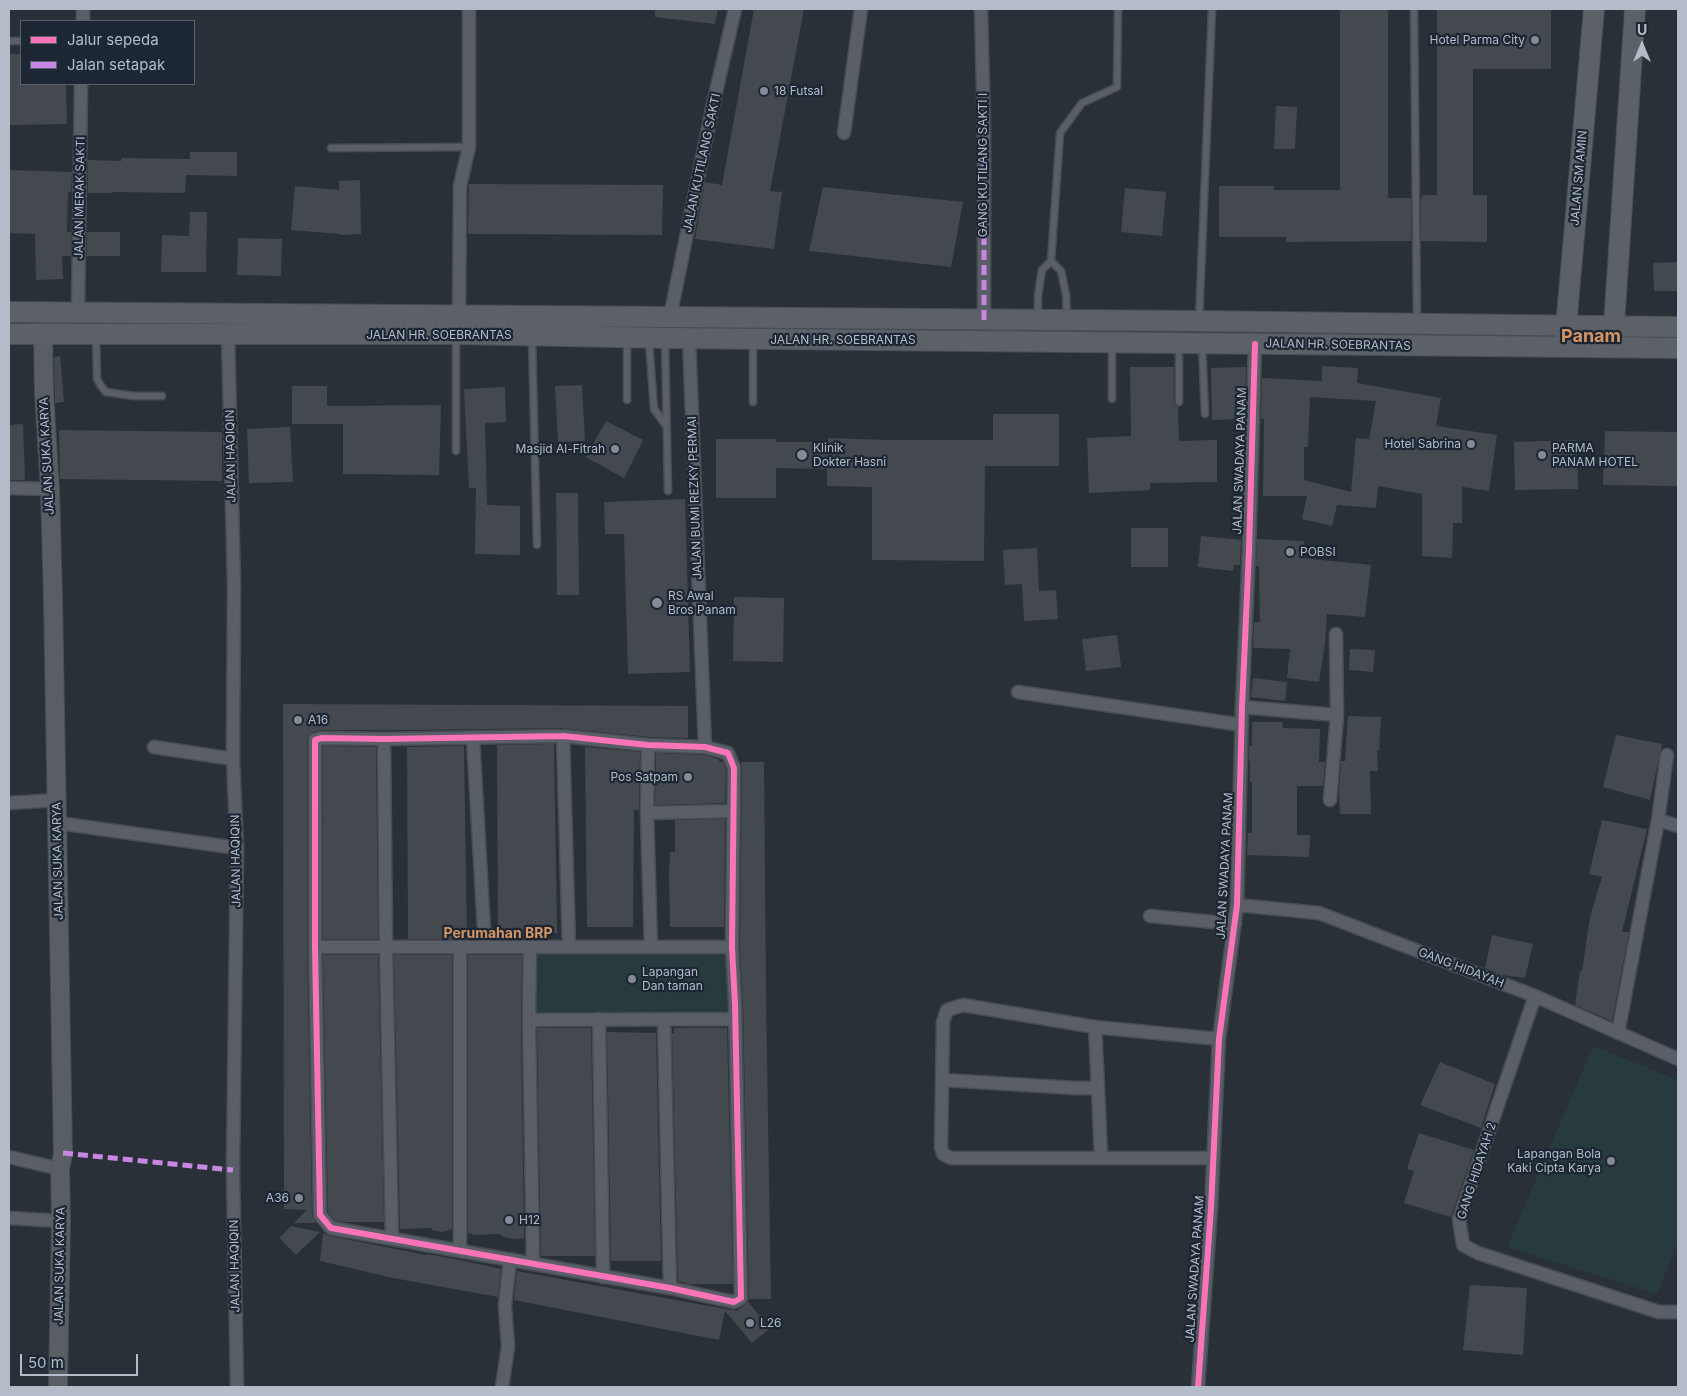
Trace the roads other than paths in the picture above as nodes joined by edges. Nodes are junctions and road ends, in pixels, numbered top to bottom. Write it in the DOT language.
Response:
graph roads {
  1 [pos="469,9"];
  2 [pos="735,9"];
  3 [pos="861,9"];
  4 [pos="981,9"];
  5 [pos="1118,9"];
  6 [pos="1212,9"];
  7 [pos="1414,9"];
  8 [pos="1594,9"];
  9 [pos="1635,9"];
  10 [pos="81,85"];
  11 [pos="844,134"];
  12 [pos="469,147"];
  13 [pos="330,148"];
  14 [pos="1052,261"];
  15 [pos="9,312"];
  16 [pos="78,313"];
  17 [pos="670,317"];
  18 [pos="838,319"];
  19 [pos="984,320"];
  20 [pos="1038,320"];
  21 [pos="1067,320"];
  22 [pos="1199,321"];
  23 [pos="458,325"];
  24 [pos="1417,325"];
  25 [pos="1566,326"];
  26 [pos="1613,326"];
  27 [pos="1678,327"];
  28 [pos="9,334"];
  29 [pos="44,335"];
  30 [pos="96,335"];
  31 [pos="228,335"];
  32 [pos="532,336"];
  33 [pos="627,337"];
  34 [pos="657,338"];
  35 [pos="689,338"];
  36 [pos="753,339"];
  37 [pos="838,340"];
  38 [pos="1112,342"];
  39 [pos="1179,343"];
  40 [pos="1202,343"];
  41 [pos="1255,344"];
  42 [pos="1565,347"];
  43 [pos="1613,347"];
  44 [pos="1678,348"];
  45 [pos="162,396"];
  46 [pos="1112,399"];
  47 [pos="627,400"];
  48 [pos="754,402"];
  49 [pos="1179,402"];
  50 [pos="1205,414"];
  51 [pos="668,428"];
  52 [pos="456,451"];
  53 [pos="9,488"];
  54 [pos="50,489"];
  55 [pos="668,491"];
  56 [pos="537,545"];
  57 [pos="1336,634"];
  58 [pos="1018,692"];
  59 [pos="1242,707"];
  60 [pos="1337,715"];
  61 [pos="1242,725"];
  62 [pos="562,736"];
  63 [pos="473,738"];
  64 [pos="384,739"];
  65 [pos="648,745"];
  66 [pos="154,747"];
  67 [pos="705,747"];
  68 [pos="1667,755"];
  69 [pos="233,759"];
  70 [pos="57,800"];
  71 [pos="1330,800"];
  72 [pos="9,802"];
  73 [pos="733,811"];
  74 [pos="647,813"];
  75 [pos="1658,820"];
  76 [pos="58,823"];
  77 [pos="1678,826"];
  78 [pos="237,848"];
  79 [pos="1237,905"];
  80 [pos="1150,916"];
  81 [pos="1234,924"];
  82 [pos="460,946"];
  83 [pos="315,947"];
  84 [pos="386,947"];
  85 [pos="485,947"];
  86 [pos="530,947"];
  87 [pos="568,947"];
  88 [pos="650,947"];
  89 [pos="732,947"];
  90 [pos="1535,996"];
  91 [pos="600,1019"];
  92 [pos="735,1019"];
  93 [pos="529,1020"];
  94 [pos="664,1020"];
  95 [pos="1095,1026"];
  96 [pos="1618,1033"];
  97 [pos="1219,1038"];
  98 [pos="1678,1059"];
  99 [pos="943,1080"];
  100 [pos="1098,1088"];
  101 [pos="9,1156"];
  102 [pos="1102,1158"];
  103 [pos="1213,1158"];
  104 [pos="60,1169"];
  105 [pos="9,1218"];
  106 [pos="61,1221"];
  107 [pos="392,1239"];
  108 [pos="460,1251"];
  109 [pos="510,1260"];
  110 [pos="534,1264"];
  111 [pos="603,1276"];
  112 [pos="670,1288"];
  113 [pos="1678,1312"];
  114 [pos="58,1387"];
  115 [pos="237,1387"];
  116 [pos="502,1387"];
  117 [pos="1198,1387"];
  1 -- 12 [label="street"];
  2 -- 17 [label="street, JALAN KUTILANG SAKTI"];
  3 -- 11 [label="street"];
  4 -- 19 [label="street, GANG KUTILANG SAKTI I"];
  5 -- 14 [label="lane"];
  6 -- 22 [label="lane"];
  7 -- 24 [label="lane"];
  8 -- 25 [label="main road, JALAN SM AMIN"];
  9 -- 26 [label="main road"];
  10 -- 16 [label="street, JALAN MERAK SAKTI"];
  12 -- 13 [label="lane"];
  12 -- 23 [label="street"];
  14 -- 20 [label="lane"];
  14 -- 21 [label="lane"];
  15 -- 16 [label="main road, JALAN HR. SOEBRANTAS"];
  16 -- 23 [label="main road, JALAN HR. SOEBRANTAS"];
  17 -- 18 [label="main road, JALAN HR. SOEBRANTAS"];
  17 -- 23 [label="main road, JALAN HR. SOEBRANTAS"];
  18 -- 19 [label="main road, JALAN HR. SOEBRANTAS"];
  18 -- 37 [label="main road"];
  19 -- 20 [label="main road, JALAN HR. SOEBRANTAS"];
  20 -- 21 [label="main road, JALAN HR. SOEBRANTAS"];
  21 -- 22 [label="main road, JALAN HR. SOEBRANTAS"];
  22 -- 24 [label="main road, JALAN HR. SOEBRANTAS"];
  23 -- 31 [label="main road, JALAN HR. SOEBRANTAS"];
  23 -- 32 [label="main road, JALAN HR. SOEBRANTAS"];
  23 -- 52 [label="lane"];
  24 -- 25 [label="main road, JALAN HR. SOEBRANTAS"];
  25 -- 26 [label="main road, JALAN HR. SOEBRANTAS"];
  25 -- 42 [label="main road, JALAN SM AMIN"];
  26 -- 27 [label="main road, JALAN HR. SOEBRANTAS"];
  26 -- 43 [label="main road"];
  28 -- 29 [label="main road, JALAN HR. SOEBRANTAS"];
  29 -- 30 [label="main road, JALAN HR. SOEBRANTAS"];
  29 -- 54 [label="main road, JALAN SUKA KARYA"];
  30 -- 31 [label="main road, JALAN HR. SOEBRANTAS"];
  30 -- 45 [label="lane"];
  31 -- 69 [label="street, JALAN HAQIQIN"];
  32 -- 33 [label="main road, JALAN HR. SOEBRANTAS"];
  32 -- 56 [label="lane"];
  33 -- 34 [label="main road, JALAN HR. SOEBRANTAS"];
  33 -- 47 [label="lane"];
  34 -- 35 [label="main road, JALAN HR. SOEBRANTAS"];
  34 -- 51 [label="lane"];
  34 -- 51 [label="lane"];
  35 -- 36 [label="main road, JALAN HR. SOEBRANTAS"];
  35 -- 67 [label="street, JALAN BUMI REZKY PERMAI"];
  36 -- 37 [label="main road, JALAN HR. SOEBRANTAS"];
  36 -- 48 [label="lane"];
  37 -- 38 [label="main road, JALAN HR. SOEBRANTAS"];
  38 -- 39 [label="main road, JALAN HR. SOEBRANTAS"];
  38 -- 46 [label="lane"];
  39 -- 40 [label="main road, JALAN HR. SOEBRANTAS"];
  39 -- 49 [label="lane"];
  40 -- 41 [label="main road, JALAN HR. SOEBRANTAS"];
  40 -- 50 [label="lane"];
  41 -- 42 [label="main road, JALAN HR. SOEBRANTAS"];
  41 -- 59 [label="street, JALAN SWADAYA PANAM"];
  42 -- 43 [label="main road, JALAN HR. SOEBRANTAS"];
  43 -- 44 [label="main road, JALAN HR. SOEBRANTAS"];
  51 -- 55 [label="lane"];
  53 -- 54 [label="street"];
  54 -- 70 [label="main road, JALAN SUKA KARYA"];
  57 -- 60 [label="street"];
  58 -- 61 [label="street"];
  59 -- 60 [label="street"];
  59 -- 61 [label="street, JALAN SWADAYA PANAM"];
  60 -- 71 [label="street"];
  61 -- 79 [label="street, JALAN SWADAYA PANAM"];
  62 -- 63 [label="street"];
  62 -- 65 [label="street"];
  62 -- 87 [label="street"];
  63 -- 64 [label="street"];
  63 -- 85 [label="street"];
  64 -- 83 [label="street"];
  64 -- 84 [label="street"];
  65 -- 67 [label="street"];
  65 -- 74 [label="street"];
  66 -- 69 [label="street"];
  67 -- 73 [label="street"];
  68 -- 75 [label="street"];
  69 -- 78 [label="street, JALAN HAQIQIN"];
  70 -- 72 [label="street"];
  70 -- 76 [label="main road, JALAN SUKA KARYA"];
  73 -- 74 [label="street"];
  73 -- 89 [label="street"];
  74 -- 88 [label="street"];
  75 -- 77 [label="street"];
  75 -- 96 [label="street"];
  76 -- 78 [label="street"];
  76 -- 104 [label="main road, JALAN SUKA KARYA"];
  78 -- 115 [label="street, JALAN HAQIQIN"];
  79 -- 81 [label="street, JALAN SWADAYA PANAM"];
  79 -- 90 [label="street, GANG HIDAYAH"];
  80 -- 81 [label="street"];
  81 -- 97 [label="street, JALAN SWADAYA PANAM"];
  82 -- 84 [label="street"];
  82 -- 85 [label="street"];
  82 -- 108 [label="street"];
  83 -- 84 [label="street"];
  83 -- 107 [label="street"];
  84 -- 107 [label="street"];
  85 -- 86 [label="street"];
  86 -- 87 [label="street"];
  86 -- 93 [label="street"];
  87 -- 88 [label="street"];
  88 -- 89 [label="street"];
  89 -- 92 [label="street"];
  90 -- 96 [label="street, GANG HIDAYAH"];
  90 -- 113 [label="street, GANG HIDAYAH 2"];
  91 -- 93 [label="street"];
  91 -- 94 [label="street"];
  91 -- 111 [label="street"];
  92 -- 94 [label="street"];
  92 -- 112 [label="street"];
  93 -- 110 [label="street"];
  94 -- 112 [label="street"];
  95 -- 97 [label="street"];
  95 -- 99 [label="street"];
  95 -- 100 [label="street"];
  96 -- 98 [label="street, GANG HIDAYAH"];
  97 -- 103 [label="street, JALAN SWADAYA PANAM"];
  99 -- 100 [label="street"];
  99 -- 102 [label="street"];
  100 -- 102 [label="street"];
  101 -- 104 [label="street"];
  102 -- 103 [label="street"];
  103 -- 117 [label="street, JALAN SWADAYA PANAM"];
  104 -- 106 [label="main road, JALAN SUKA KARYA"];
  105 -- 106 [label="street"];
  106 -- 114 [label="main road, JALAN SUKA KARYA"];
  107 -- 108 [label="street"];
  108 -- 109 [label="street"];
  109 -- 110 [label="street"];
  109 -- 116 [label="street"];
  110 -- 111 [label="street"];
  111 -- 112 [label="street"];
}
